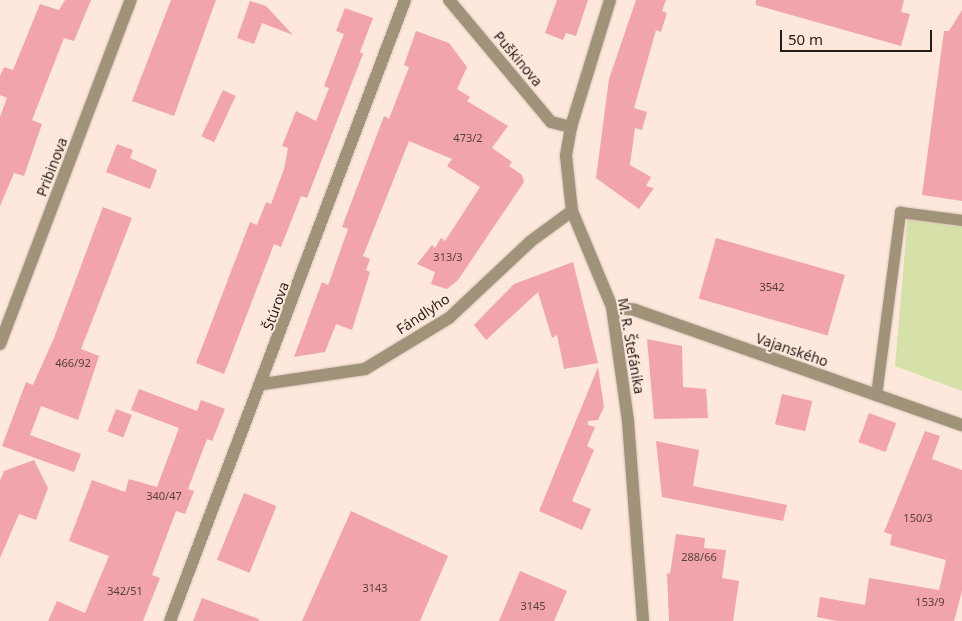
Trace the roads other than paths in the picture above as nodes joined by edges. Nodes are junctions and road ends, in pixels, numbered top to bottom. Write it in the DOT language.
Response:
graph roads {
  1 [pos="131,0"];
  2 [pos="405,0"];
  3 [pos="449,0"];
  4 [pos="610,0"];
  5 [pos="570,127"];
  6 [pos="572,211"];
  7 [pos="962,220"];
  8 [pos="612,307"];
  9 [pos="0,344"];
  10 [pos="263,384"];
  11 [pos="876,395"];
  12 [pos="962,425"];
  13 [pos="170,621"];
  14 [pos="644,621"];
  1 -- 9 [label="street, Pribinova"];
  2 -- 10 [label="street, Štúrova"];
  3 -- 5 [label="street, Puškinova"];
  4 -- 5 [label="street, M. R. Štefánika"];
  5 -- 6 [label="street, M. R. Štefánika"];
  6 -- 8 [label="street, M. R. Štefánika"];
  6 -- 10 [label="street, Fándlyho"];
  7 -- 11 [label="lane"];
  8 -- 11 [label="street, Vajanského"];
  8 -- 14 [label="street, M. R. Štefánika"];
  10 -- 13 [label="street, Štúrova"];
  11 -- 12 [label="street, Vajanského"];
}
